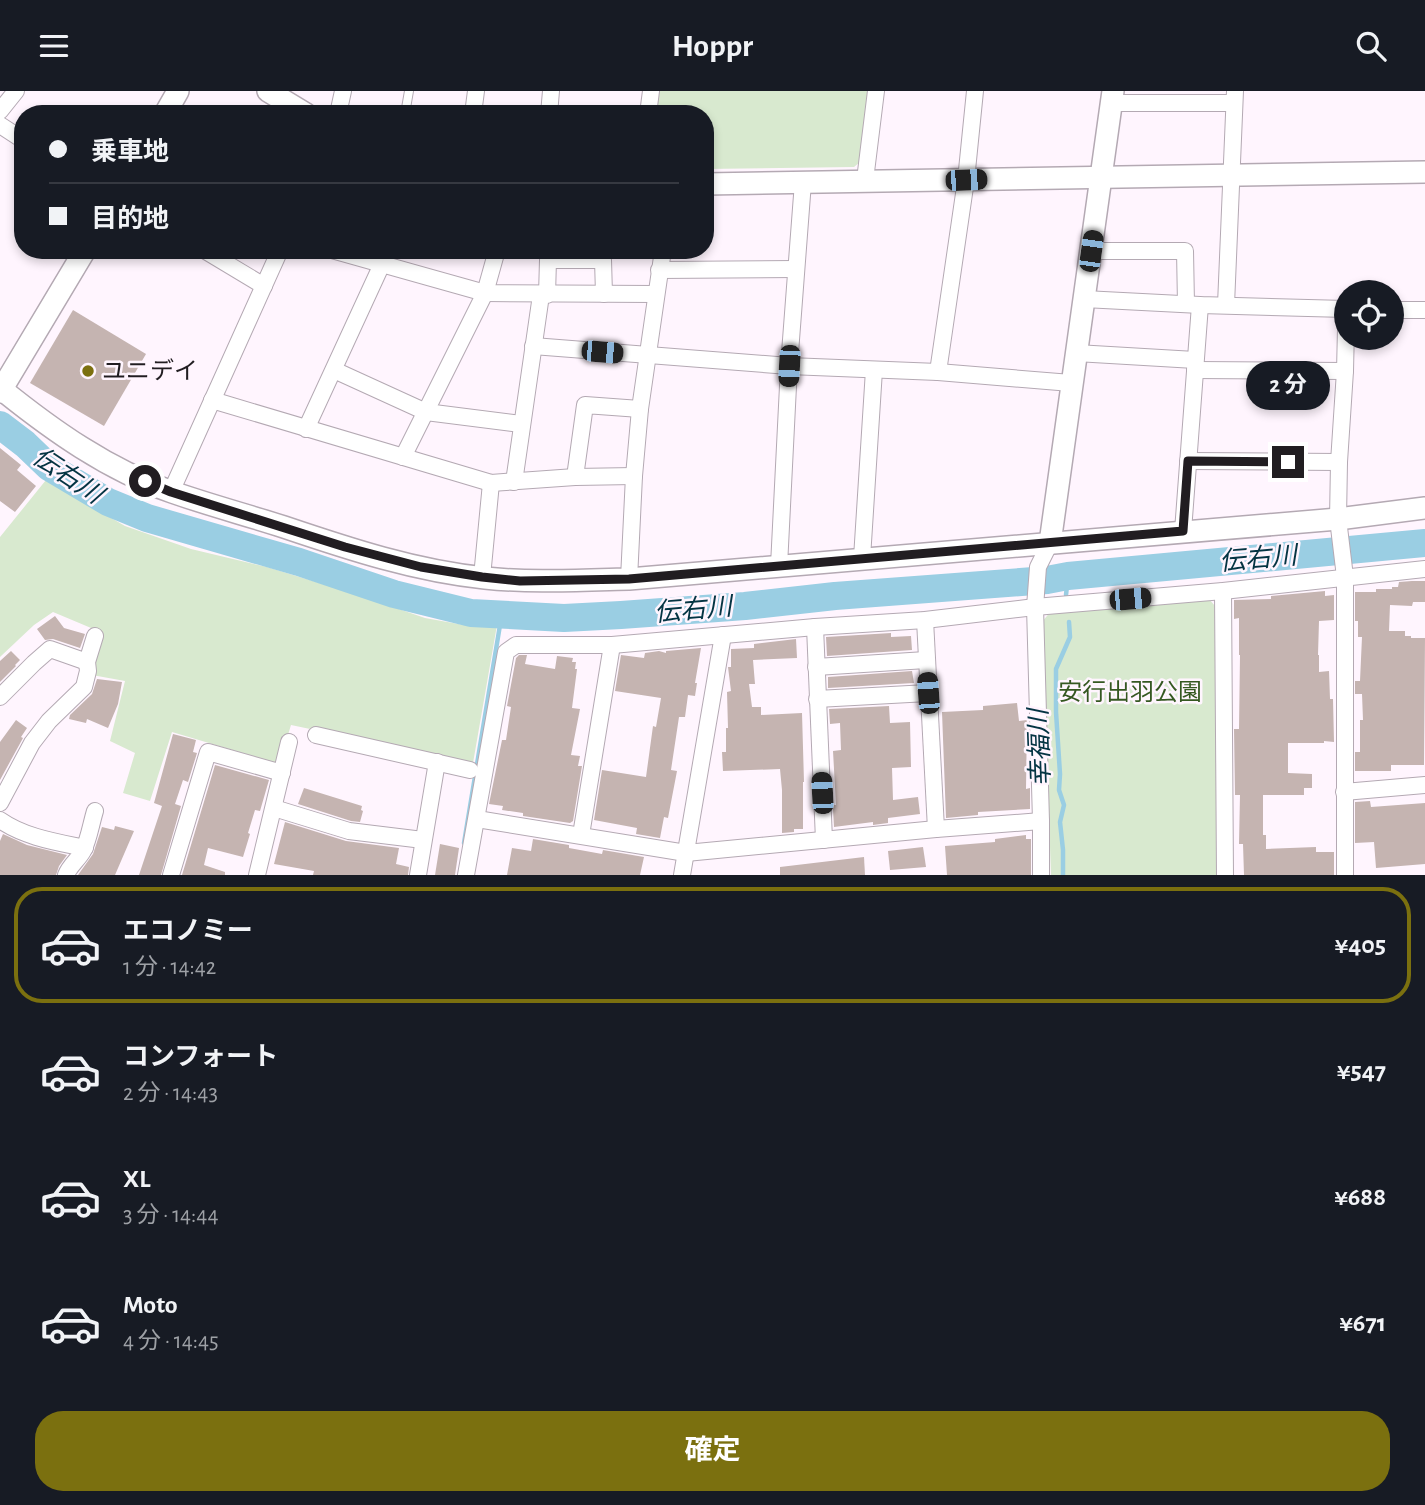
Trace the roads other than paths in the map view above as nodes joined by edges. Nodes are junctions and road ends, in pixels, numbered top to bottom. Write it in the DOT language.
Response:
graph roads {
  1 [pos="16,91"];
  2 [pos="268,91"];
  3 [pos="876,91"];
  4 [pos="975,91"];
  5 [pos="1113,97"];
  6 [pos="1234,97"];
  7 [pos="291,105"];
  8 [pos="0,111"];
  9 [pos="1425,172"];
  10 [pos="1230,174"];
  11 [pos="1101,176"];
  12 [pos="865,180"];
  13 [pos="966,180"];
  14 [pos="803,182"];
  15 [pos="714,184"];
  16 [pos="1091,251"];
  17 [pos="80,259"];
  18 [pos="219,259"];
  19 [pos="276,259"];
  20 [pos="364,259"];
  21 [pos="494,259"];
  22 [pos="661,259"];
  23 [pos="382,264"];
  24 [pos="796,269"];
  25 [pos="659,270"];
  26 [pos="264,286"];
  27 [pos="485,293"];
  28 [pos="604,294"];
  29 [pos="655,294"];
  30 [pos="544,295"];
  31 [pos="1084,299"];
  32 [pos="1193,304"];
  33 [pos="1226,306"];
  34 [pos="1334,309"];
  35 [pos="1404,310"];
  36 [pos="1425,310"];
  37 [pos="533,346"];
  38 [pos="1345,350"];
  39 [pos="1076,353"];
  40 [pos="648,356"];
  41 [pos="1195,365"];
  42 [pos="789,366"];
  43 [pos="334,370"];
  44 [pos="874,370"];
  45 [pos="1345,371"];
  46 [pos="939,372"];
  47 [pos="1071,383"];
  48 [pos="1,389"];
  49 [pos="212,400"];
  50 [pos="639,408"];
  51 [pos="426,412"];
  52 [pos="521,424"];
  53 [pos="306,429"];
  54 [pos="403,457"];
  55 [pos="1188,461"];
  56 [pos="1339,462"];
  57 [pos="634,476"];
  58 [pos="575,477"];
  59 [pos="514,482"];
  60 [pos="491,483"];
  61 [pos="171,492"];
  62 [pos="1425,508"];
  63 [pos="1339,519"];
  64 [pos="1183,531"];
  65 [pos="1050,544"];
  66 [pos="862,558"];
  67 [pos="779,566"];
  68 [pos="1425,569"];
  69 [pos="1345,576"];
  70 [pos="482,577"];
  71 [pos="629,579"];
  72 [pos="1223,591"];
  73 [pos="1035,606"];
  74 [pos="925,620"];
  75 [pos="816,627"];
  76 [pos="723,635"];
  77 [pos="94,636"];
  78 [pos="612,645"];
  79 [pos="926,660"];
  80 [pos="87,662"];
  81 [pos="816,667"];
  82 [pos="928,693"];
  83 [pos="0,697"];
  84 [pos="817,699"];
  85 [pos="316,735"];
  86 [pos="289,742"];
  87 [pos="436,762"];
  88 [pos="470,770"];
  89 [pos="282,773"];
  90 [pos="1425,785"];
  91 [pos="1344,792"];
  92 [pos="1,796"];
  93 [pos="274,808"];
  94 [pos="95,811"];
  95 [pos="477,819"];
  96 [pos="0,820"];
  97 [pos="1041,821"];
  98 [pos="936,829"];
  99 [pos="581,835"];
  100 [pos="423,840"];
  101 [pos="824,840"];
  102 [pos="85,848"];
  103 [pos="686,853"];
  104 [pos="66,875"];
  105 [pos="171,875"];
  106 [pos="257,875"];
  107 [pos="418,875"];
  108 [pos="466,875"];
  109 [pos="682,875"];
  110 [pos="1041,875"];
  111 [pos="1225,875"];
  112 [pos="1345,875"];
  1 -- 8 [label="street"];
  2 -- 7 [label="street"];
  3 -- 12 [label="street"];
  4 -- 13 [label="street"];
  5 -- 6 [label="street"];
  5 -- 11 [label="street"];
  6 -- 10 [label="street"];
  9 -- 10 [label="street"];
  10 -- 11 [label="street"];
  10 -- 33 [label="street"];
  11 -- 13 [label="street"];
  11 -- 16 [label="street"];
  12 -- 13 [label="street"];
  12 -- 14 [label="street"];
  13 -- 46 [label="street"];
  14 -- 15 [label="street"];
  14 -- 24 [label="street"];
  16 -- 31 [label="street"];
  16 -- 32 [label="street"];
  17 -- 48 [label="street"];
  18 -- 26 [label="street"];
  19 -- 26 [label="street"];
  20 -- 23 [label="street"];
  21 -- 27 [label="street"];
  22 -- 25 [label="street"];
  23 -- 27 [label="street"];
  23 -- 43 [label="street"];
  24 -- 25 [label="street"];
  24 -- 42 [label="street"];
  25 -- 29 [label="street"];
  26 -- 49 [label="street"];
  27 -- 30 [label="street"];
  27 -- 51 [label="street"];
  28 -- 29 [label="street"];
  28 -- 30 [label="street"];
  28 -- 30 [label="street"];
  29 -- 40 [label="street"];
  30 -- 37 [label="street"];
  31 -- 32 [label="street"];
  31 -- 39 [label="street"];
  32 -- 33 [label="street"];
  32 -- 41 [label="street"];
  33 -- 34 [label="street"];
  35 -- 36 [label="street"];
  37 -- 40 [label="street"];
  37 -- 52 [label="street"];
  38 -- 45 [label="street"];
  39 -- 41 [label="street"];
  39 -- 47 [label="street"];
  40 -- 42 [label="street"];
  40 -- 50 [label="street"];
  41 -- 45 [label="street"];
  41 -- 55 [label="street"];
  42 -- 44 [label="street"];
  42 -- 67 [label="street"];
  43 -- 51 [label="street"];
  43 -- 53 [label="street"];
  44 -- 46 [label="street"];
  44 -- 66 [label="street"];
  45 -- 56 [label="street"];
  46 -- 47 [label="street"];
  47 -- 65 [label="street"];
  48 -- 61 [label="street"];
  49 -- 53 [label="street"];
  49 -- 61 [label="street"];
  50 -- 57 [label="street"];
  50 -- 58 [label="street"];
  51 -- 52 [label="street"];
  51 -- 54 [label="street"];
  52 -- 59 [label="street"];
  53 -- 54 [label="street"];
  54 -- 60 [label="street"];
  55 -- 56 [label="street"];
  55 -- 64 [label="street"];
  56 -- 63 [label="street"];
  57 -- 58 [label="street"];
  57 -- 71 [label="street"];
  58 -- 59 [label="street"];
  59 -- 60 [label="street"];
  60 -- 70 [label="street"];
  61 -- 70 [label="street"];
  62 -- 63 [label="street"];
  63 -- 64 [label="street"];
  63 -- 69 [label="street"];
  64 -- 65 [label="street"];
  65 -- 66 [label="street"];
  65 -- 73 [label="street"];
  66 -- 67 [label="street"];
  67 -- 71 [label="street"];
  68 -- 69 [label="street"];
  69 -- 72 [label="street"];
  69 -- 91 [label="street"];
  70 -- 71 [label="street"];
  72 -- 73 [label="street"];
  72 -- 111 [label="street"];
  73 -- 74 [label="street"];
  73 -- 97 [label="street"];
  74 -- 75 [label="street"];
  74 -- 79 [label="street"];
  75 -- 76 [label="street"];
  75 -- 81 [label="street"];
  76 -- 78 [label="street"];
  76 -- 103 [label="street"];
  77 -- 80 [label="street"];
  78 -- 95 [label="street"];
  78 -- 99 [label="street"];
  79 -- 81 [label="street"];
  79 -- 82 [label="street"];
  80 -- 83 [label="street"];
  80 -- 92 [label="street"];
  81 -- 84 [label="street"];
  82 -- 84 [label="street"];
  82 -- 98 [label="street"];
  84 -- 101 [label="street"];
  85 -- 87 [label="street"];
  86 -- 89 [label="street"];
  87 -- 88 [label="street"];
  87 -- 100 [label="street"];
  89 -- 93 [label="street"];
  89 -- 105 [label="street"];
  90 -- 91 [label="street"];
  91 -- 112 [label="street"];
  93 -- 100 [label="street"];
  93 -- 106 [label="street"];
  94 -- 102 [label="street"];
  95 -- 99 [label="street"];
  95 -- 108 [label="street"];
  96 -- 102 [label="street"];
  97 -- 98 [label="street"];
  97 -- 110 [label="street"];
  98 -- 101 [label="street"];
  99 -- 103 [label="street"];
  100 -- 107 [label="street"];
  101 -- 103 [label="street"];
  102 -- 104 [label="street"];
  103 -- 109 [label="street"];
}
